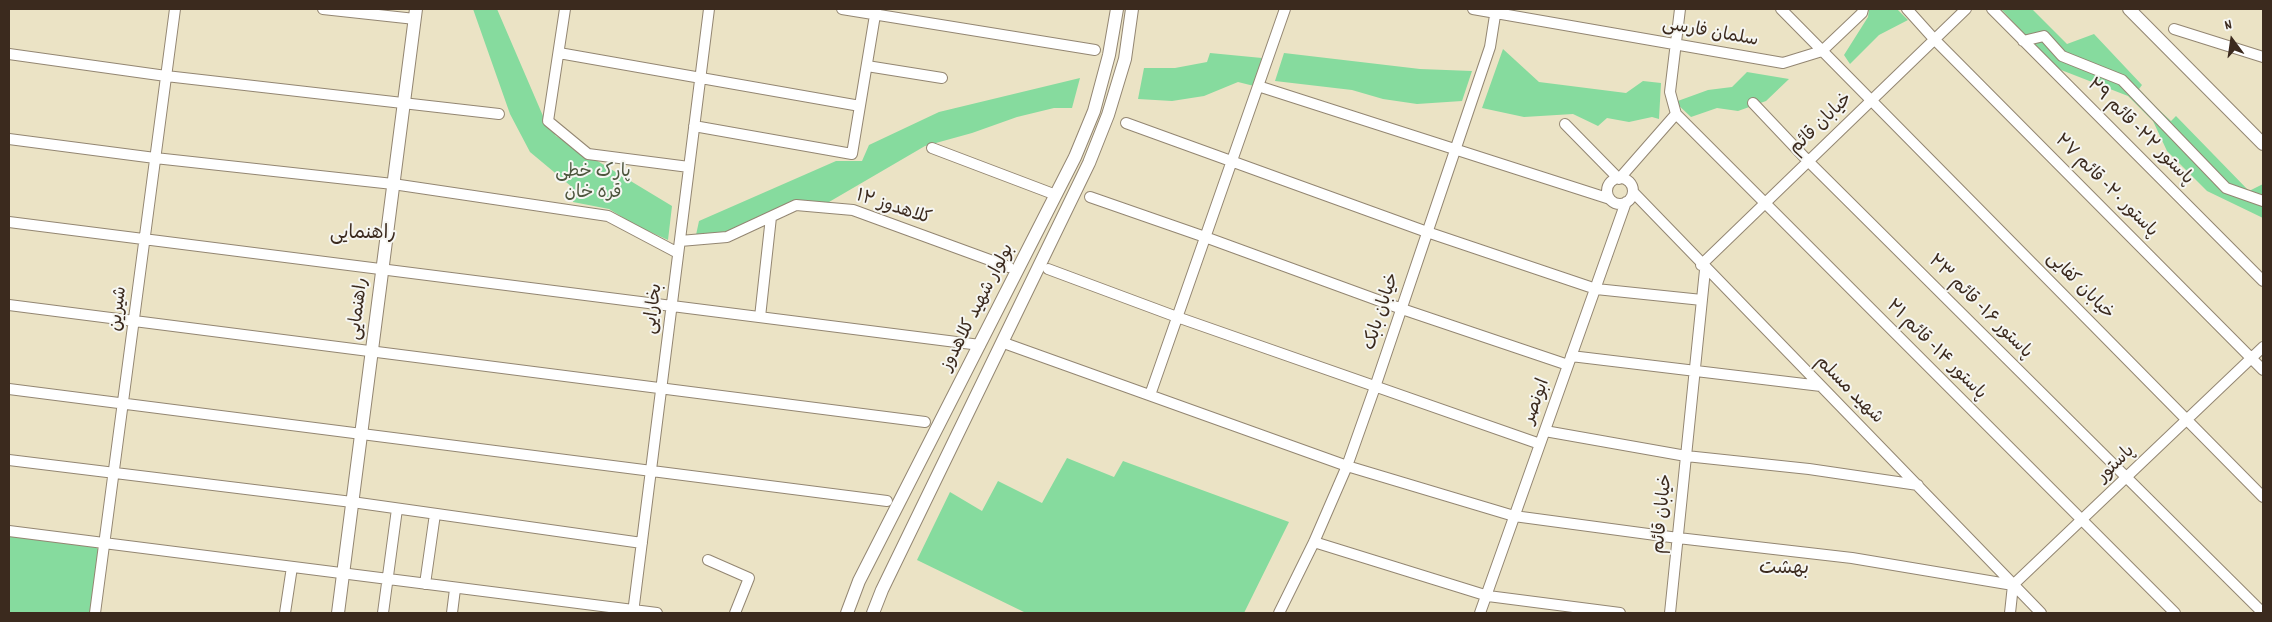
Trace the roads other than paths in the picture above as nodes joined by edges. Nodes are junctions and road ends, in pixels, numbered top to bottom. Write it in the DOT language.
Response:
graph roads {
  1 [pos="175,9"];
  2 [pos="323,9"];
  3 [pos="565,9"];
  4 [pos="709,9"];
  5 [pos="842,9"];
  6 [pos="1117,9"];
  7 [pos="1132,9"];
  8 [pos="1285,9"];
  9 [pos="1473,9"];
  10 [pos="1680,9"];
  11 [pos="1781,9"];
  12 [pos="1863,9"];
  13 [pos="1907,9"];
  14 [pos="1966,9"];
  15 [pos="1992,9"];
  16 [pos="2129,9"];
  17 [pos="1496,11"];
  18 [pos="876,12"];
  19 [pos="415,14"];
  20 [pos="2174,29"];
  21 [pos="1934,39"];
  22 [pos="2023,41"];
  23 [pos="1675,44"];
  24 [pos="1095,50"];
  25 [pos="1822,51"];
  26 [pos="558,53"];
  27 [pos="9,54"];
  28 [pos="2263,57"];
  29 [pos="867,66"];
  30 [pos="166,76"];
  31 [pos="700,78"];
  32 [pos="942,78"];
  33 [pos="1258,86"];
  34 [pos="1872,100"];
  35 [pos="1753,103"];
  36 [pos="404,104"];
  37 [pos="860,106"];
  38 [pos="499,114"];
  39 [pos="1676,114"];
  40 [pos="1126,123"];
  41 [pos="1565,124"];
  42 [pos="694,126"];
  43 [pos="2257,131"];
  44 [pos="9,139"];
  45 [pos="2263,144"];
  46 [pos="932,148"];
  47 [pos="1454,149"];
  48 [pos="155,158"];
  49 [pos="1231,162"];
  50 [pos="1808,162"];
  51 [pos="689,167"];
  52 [pos="1619,178"];
  53 [pos="393,184"];
  54 [pos="1632,192"];
  55 [pos="1056,195"];
  56 [pos="1090,197"];
  57 [pos="1610,199"];
  58 [pos="2263,201"];
  59 [pos="1626,202"];
  60 [pos="1764,204"];
  61 [pos="771,216"];
  62 [pos="9,222"];
  63 [pos="1427,232"];
  64 [pos="1205,237"];
  65 [pos="145,239"];
  66 [pos="680,241"];
  67 [pos="678,253"];
  68 [pos="1009,267"];
  69 [pos="1703,267"];
  70 [pos="382,269"];
  71 [pos="1048,269"];
  72 [pos="2263,281"];
  73 [pos="1596,289"];
  74 [pos="1702,300"];
  75 [pos="9,305"];
  76 [pos="672,305"];
  77 [pos="1402,309"];
  78 [pos="760,317"];
  79 [pos="1177,317"];
  80 [pos="134,322"];
  81 [pos="1004,343"];
  82 [pos="980,345"];
  83 [pos="2263,347"];
  84 [pos="372,351"];
  85 [pos="2252,358"];
  86 [pos="1570,360"];
  87 [pos="2263,370"];
  88 [pos="1695,372"];
  89 [pos="1821,386"];
  90 [pos="1375,388"];
  91 [pos="9,389"];
  92 [pos="661,389"];
  93 [pos="1150,395"];
  94 [pos="124,404"];
  95 [pos="2188,420"];
  96 [pos="925,422"];
  97 [pos="1544,431"];
  98 [pos="362,434"];
  99 [pos="1540,444"];
  100 [pos="1686,456"];
  101 [pos="9,460"];
  102 [pos="1347,466"];
  103 [pos="651,472"];
  104 [pos="115,473"];
  105 [pos="2127,478"];
  106 [pos="1918,485"];
  107 [pos="2263,497"];
  108 [pos="887,501"];
  109 [pos="352,502"];
  110 [pos="398,509"];
  111 [pos="435,514"];
  112 [pos="1514,516"];
  113 [pos="2082,521"];
  114 [pos="9,531"];
  115 [pos="1678,538"];
  116 [pos="642,542"];
  117 [pos="1314,542"];
  118 [pos="106,544"];
  119 [pos="708,560"];
  120 [pos="292,566"];
  121 [pos="343,573"];
  122 [pos="388,579"];
  123 [pos="425,584"];
  124 [pos="2013,585"];
  125 [pos="455,589"];
  126 [pos="1488,596"];
  127 [pos="633,612"];
  128 [pos="95,613"];
  129 [pos="285,613"];
  130 [pos="338,613"];
  131 [pos="383,613"];
  132 [pos="452,613"];
  133 [pos="657,613"];
  134 [pos="735,613"];
  135 [pos="847,613"];
  136 [pos="873,613"];
  137 [pos="1279,613"];
  138 [pos="1480,613"];
  139 [pos="1620,613"];
  140 [pos="1670,613"];
  141 [pos="2010,613"];
  142 [pos="2041,613"];
  143 [pos="2175,613"];
  144 [pos="2263,613"];
  1 -- 30 [label="street, شیرین"];
  2 -- 19 [label="street"];
  3 -- 26 [label="street"];
  4 -- 31 [label="street, بخارایی"];
  5 -- 18 [label="street"];
  6 -- 55 [label="main road, بولوار شهید کلاهدوز"];
  7 -- 81 [label="main road, بولوار شهید کلاهدوز"];
  8 -- 33 [label="street"];
  9 -- 17 [label="street, سلمان فارسی"];
  10 -- 23 [label="street"];
  11 -- 25 [label="street, خیابان کفایی"];
  12 -- 25 [label="street"];
  13 -- 21 [label="street, پاستور ۲۰- قائم ۲۷"];
  14 -- 21 [label="street, خیابان قائم"];
  15 -- 22 [label="street, پاستور ۲۲- قائم ۲۹"];
  16 -- 43 [label="main road"];
  17 -- 23 [label="street, سلمان فارسی"];
  17 -- 47 [label="street, خیابان بابک"];
  18 -- 24 [label="street"];
  18 -- 29 [label="street"];
  19 -- 36 [label="main road, راهنمایی"];
  20 -- 28 [label="street"];
  21 -- 34 [label="street, خیابان قائم"];
  21 -- 85 [label="street, پاستور ۲۰- قائم ۲۷"];
  22 -- 58 [label="street"];
  22 -- 72 [label="street, پاستور ۲۲- قائم ۲۹"];
  23 -- 25 [label="street, سلمان فارسی"];
  23 -- 39 [label="street"];
  25 -- 34 [label="street, خیابان کفایی"];
  26 -- 31 [label="street"];
  26 -- 51 [label="street"];
  27 -- 30 [label="street"];
  29 -- 32 [label="street"];
  29 -- 37 [label="street"];
  30 -- 36 [label="street"];
  30 -- 48 [label="street, شیرین"];
  31 -- 37 [label="street"];
  31 -- 42 [label="street, بخارایی"];
  33 -- 47 [label="street"];
  33 -- 49 [label="street"];
  34 -- 50 [label="street, خیابان قائم"];
  34 -- 95 [label="street, خیابان کفایی"];
  35 -- 50 [label="street, پاستور ۱۶- قائم ۲۳"];
  36 -- 38 [label="street"];
  36 -- 53 [label="main road, راهنمایی"];
  37 -- 42 [label="street"];
  39 -- 52 [label="street"];
  39 -- 60 [label="street, پاستور ۱۴- قائم ۲۱"];
  40 -- 49 [label="street"];
  41 -- 52 [label="street"];
  42 -- 51 [label="street, بخارایی"];
  43 -- 45 [label="main road"];
  44 -- 48 [label="street"];
  46 -- 55 [label="street"];
  47 -- 57 [label="street"];
  47 -- 63 [label="street, خیابان بابک"];
  48 -- 53 [label="street"];
  48 -- 65 [label="street, شیرین"];
  49 -- 63 [label="street"];
  49 -- 64 [label="street"];
  50 -- 60 [label="street, خیابان قائم"];
  50 -- 105 [label="street, پاستور ۱۶- قائم ۲۳"];
  51 -- 66 [label="street, بخارایی"];
  52 -- 54 [label="street"];
  52 -- 57 [label="street"];
  53 -- 67 [label="street"];
  53 -- 70 [label="main road, راهنمایی"];
  54 -- 59 [label="street"];
  54 -- 69 [label="street, شهید مسلم"];
  55 -- 82 [label="main road, بولوار شهید کلاهدوز"];
  56 -- 64 [label="street"];
  57 -- 59 [label="street"];
  59 -- 73 [label="street, ابونصر"];
  60 -- 69 [label="street, خیابان قائم"];
  60 -- 113 [label="street, پاستور ۱۴- قائم ۲۱"];
  61 -- 66 [label="street, کلاهدوز ۱۲"];
  61 -- 68 [label="street, کلاهدوز ۱۲"];
  61 -- 78 [label="street"];
  62 -- 65 [label="street"];
  63 -- 73 [label="street"];
  63 -- 77 [label="street, خیابان بابک"];
  64 -- 77 [label="street"];
  64 -- 79 [label="street"];
  65 -- 70 [label="street"];
  65 -- 80 [label="street, شیرین"];
  66 -- 67 [label="street, بخارایی"];
  67 -- 76 [label="street, بخارایی"];
  69 -- 74 [label="street, خیابان قائم"];
  69 -- 89 [label="street, شهید مسلم"];
  70 -- 76 [label="street"];
  70 -- 84 [label="main road, راهنمایی"];
  71 -- 79 [label="street"];
  73 -- 74 [label="street"];
  73 -- 86 [label="street, ابونصر"];
  74 -- 88 [label="street, خیابان قائم"];
  75 -- 80 [label="street"];
  76 -- 78 [label="street"];
  76 -- 92 [label="street, بخارایی"];
  77 -- 86 [label="street"];
  77 -- 90 [label="street, خیابان بابک"];
  78 -- 82 [label="street"];
  79 -- 90 [label="street"];
  79 -- 93 [label="street"];
  80 -- 84 [label="street"];
  80 -- 94 [label="street, شیرین"];
  81 -- 93 [label="street"];
  81 -- 136 [label="main road, بولوار شهید کلاهدوز"];
  82 -- 135 [label="main road, بولوار شهید کلاهدوز"];
  83 -- 85 [label="street, پاستور"];
  84 -- 92 [label="street"];
  84 -- 98 [label="main road, راهنمایی"];
  85 -- 87 [label="street, پاستور ۲۰- قائم ۲۷"];
  85 -- 95 [label="street, پاستور"];
  86 -- 88 [label="street"];
  86 -- 97 [label="street, ابونصر"];
  88 -- 89 [label="street"];
  88 -- 100 [label="street, خیابان قائم"];
  89 -- 106 [label="street, شهید مسلم"];
  90 -- 99 [label="street"];
  90 -- 102 [label="street, خیابان بابک"];
  91 -- 94 [label="street"];
  92 -- 96 [label="street"];
  92 -- 103 [label="street, بخارایی"];
  93 -- 102 [label="street"];
  94 -- 98 [label="street"];
  94 -- 104 [label="street, شیرین"];
  95 -- 105 [label="street, پاستور"];
  95 -- 107 [label="street, خیابان کفایی"];
  97 -- 99 [label="street, ابونصر"];
  97 -- 100 [label="street"];
  98 -- 103 [label="street"];
  98 -- 109 [label="main road, راهنمایی"];
  99 -- 112 [label="street, ابونصر"];
  100 -- 106 [label="street"];
  100 -- 115 [label="street, خیابان قائم"];
  101 -- 104 [label="street"];
  102 -- 112 [label="street"];
  102 -- 117 [label="street, خیابان بابک"];
  103 -- 108 [label="street"];
  103 -- 116 [label="street, بخارایی"];
  104 -- 109 [label="street"];
  104 -- 118 [label="street, شیرین"];
  105 -- 113 [label="street, پاستور"];
  105 -- 144 [label="street, پاستور ۱۶- قائم ۲۳"];
  106 -- 124 [label="street, شهید مسلم"];
  109 -- 110 [label="street"];
  109 -- 121 [label="main road, راهنمایی"];
  110 -- 111 [label="street"];
  110 -- 122 [label="street"];
  111 -- 116 [label="street"];
  111 -- 123 [label="street"];
  112 -- 115 [label="street"];
  112 -- 126 [label="street, ابونصر"];
  113 -- 124 [label="street, پاستور"];
  113 -- 143 [label="street, پاستور ۱۴- قائم ۲۱"];
  114 -- 118 [label="street"];
  115 -- 124 [label="street"];
  115 -- 140 [label="street, خیابان قائم"];
  116 -- 127 [label="street, بخارایی"];
  117 -- 126 [label="street"];
  117 -- 137 [label="street, خیابان بابک"];
  118 -- 120 [label="street"];
  118 -- 128 [label="street, شیرین"];
  119 -- 134 [label="street"];
  120 -- 121 [label="street"];
  120 -- 129 [label="street"];
  121 -- 122 [label="street"];
  121 -- 130 [label="main road, راهنمایی"];
  122 -- 123 [label="street"];
  122 -- 131 [label="street"];
  123 -- 125 [label="street"];
  124 -- 141 [label="street"];
  124 -- 142 [label="street, شهید مسلم"];
  125 -- 127 [label="street"];
  125 -- 132 [label="street"];
  126 -- 138 [label="street, ابونصر"];
  126 -- 139 [label="street"];
  127 -- 133 [label="street"];
}
